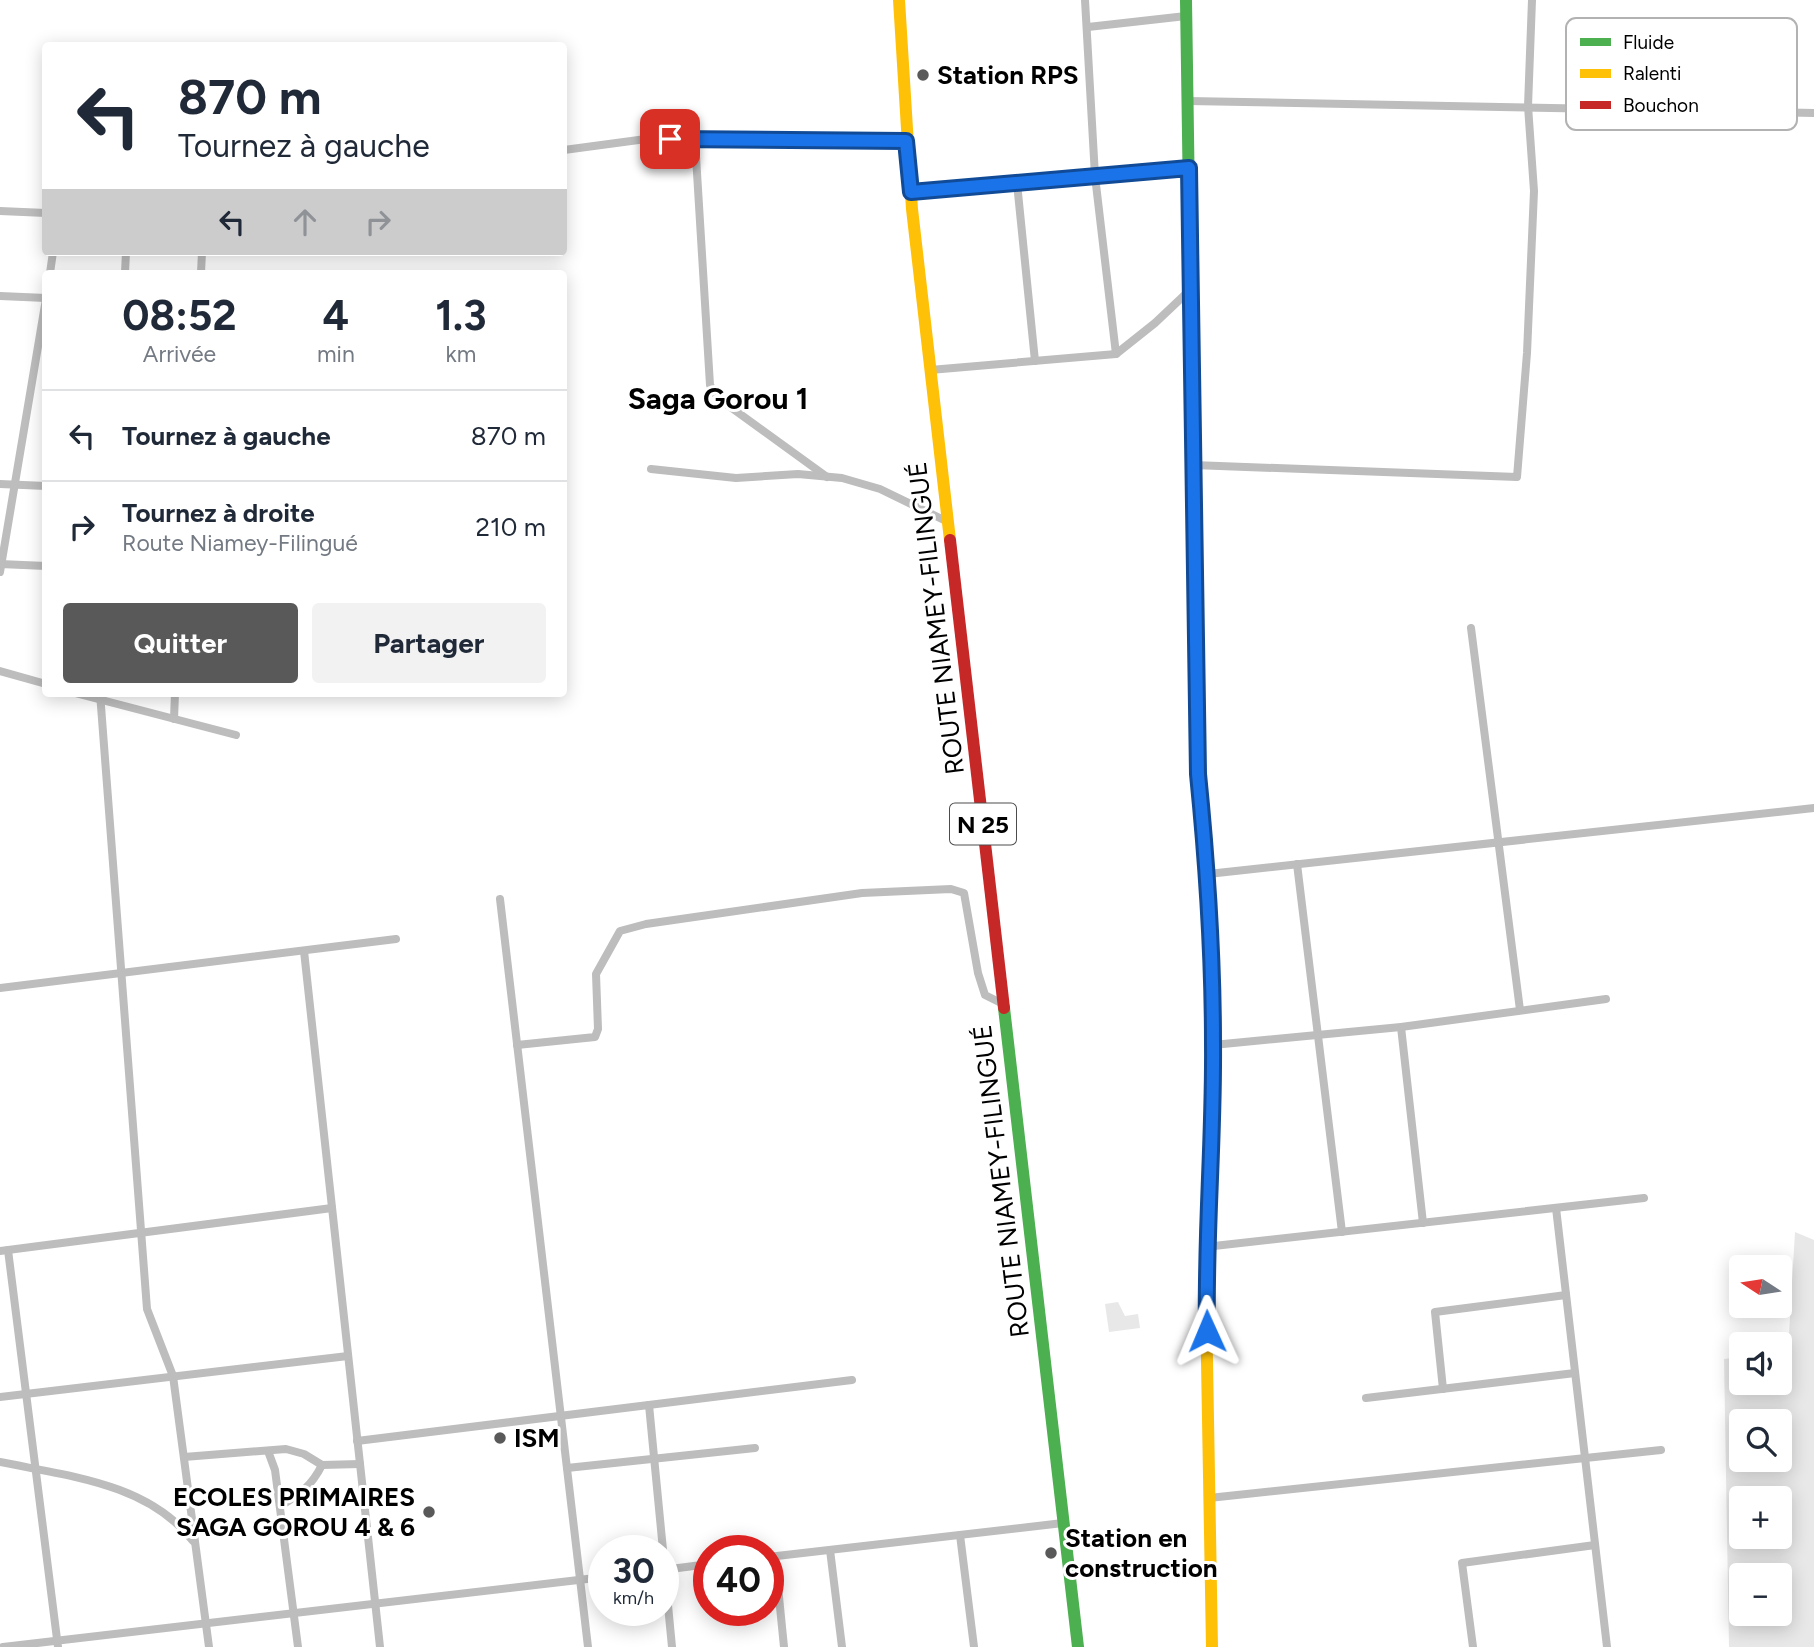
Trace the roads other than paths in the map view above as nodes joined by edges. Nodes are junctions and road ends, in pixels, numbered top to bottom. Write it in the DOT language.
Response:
graph roads {
  1 [pos="899,0"];
  2 [pos="1085,0"];
  3 [pos="1186,0"];
  4 [pos="1532,0"];
  5 [pos="1186,16"];
  6 [pos="1088,27"];
  7 [pos="1188,100"];
  8 [pos="1528,106"];
  9 [pos="1566,107"];
  10 [pos="695,139"];
  11 [pos="906,141"];
  12 [pos="567,150"];
  13 [pos="1189,168"];
  14 [pos="1095,176"];
  15 [pos="1017,183"];
  16 [pos="911,192"];
  17 [pos="0,211"];
  18 [pos="42,213"];
  19 [pos="1191,289"];
  20 [pos="0,296"];
  21 [pos="42,298"];
  22 [pos="42,322"];
  23 [pos="1116,354"];
  24 [pos="1035,361"];
  25 [pos="930,370"];
  26 [pos="1193,465"];
  27 [pos="651,469"];
  28 [pos="827,477"];
  29 [pos="0,484"];
  30 [pos="15,485"];
  31 [pos="42,486"];
  32 [pos="948,522"];
  33 [pos="42,566"];
  34 [pos="0,567"];
  35 [pos="1471,628"];
  36 [pos="0,671"];
  37 [pos="42,683"];
  38 [pos="100,697"];
  39 [pos="175,697"];
  40 [pos="174,719"];
  41 [pos="236,735"];
  42 [pos="1814,808"];
  43 [pos="1499,841"];
  44 [pos="1297,864"];
  45 [pos="1208,874"];
  46 [pos="500,899"];
  47 [pos="396,939"];
  48 [pos="304,951"];
  49 [pos="121,974"];
  50 [pos="0,989"];
  51 [pos="1606,999"];
  52 [pos="1003,1004"];
  53 [pos="1520,1010"];
  54 [pos="1401,1027"];
  55 [pos="1320,1035"];
  56 [pos="517,1045"];
  57 [pos="1213,1045"];
  58 [pos="1644,1198"];
  59 [pos="332,1208"];
  60 [pos="1556,1208"];
  61 [pos="1423,1223"];
  62 [pos="1342,1232"];
  63 [pos="141,1233"];
  64 [pos="1205,1247"];
  65 [pos="4,1251"];
  66 [pos="1566,1295"];
  67 [pos="348,1356"];
  68 [pos="1575,1373"];
  69 [pos="173,1376"];
  70 [pos="852,1380"];
  71 [pos="1443,1388"];
  72 [pos="26,1394"];
  73 [pos="0,1397"];
  74 [pos="1366,1398"];
  75 [pos="649,1405"];
  76 [pos="561,1416"];
  77 [pos="358,1441"];
  78 [pos="755,1448"];
  79 [pos="1661,1450"];
  80 [pos="268,1451"];
  81 [pos="184,1457"];
  82 [pos="1585,1458"];
  83 [pos="654,1459"];
  84 [pos="0,1462"];
  85 [pos="360,1464"];
  86 [pos="322,1465"];
  87 [pos="567,1468"];
  88 [pos="34,1469"];
  89 [pos="1209,1498"];
  90 [pos="280,1506"];
  91 [pos="1063,1523"];
  92 [pos="661,1535"];
  93 [pos="961,1535"];
  94 [pos="195,1544"];
  95 [pos="1595,1545"];
  96 [pos="830,1550"];
  97 [pos="784,1555"];
  98 [pos="588,1578"];
  99 [pos="580,1579"];
  100 [pos="375,1604"];
  101 [pos="295,1613"];
  102 [pos="206,1623"];
  103 [pos="670,1626"];
  104 [pos="781,1626"];
  105 [pos="58,1644"];
  106 [pos="3,1647"];
  107 [pos="209,1647"];
  108 [pos="298,1647"];
  109 [pos="380,1647"];
  110 [pos="588,1647"];
  111 [pos="672,1647"];
  112 [pos="784,1647"];
  113 [pos="842,1647"];
  114 [pos="974,1647"];
  115 [pos="1078,1647"];
  116 [pos="1212,1647"];
  117 [pos="1473,1647"];
  118 [pos="1607,1647"];
  1 -- 11 [label="main road, ROUTE NIAMEY-FILINGUÉ / N 25"];
  2 -- 6 [label="street"];
  3 -- 5 [label="main road"];
  4 -- 8 [label="street"];
  5 -- 6 [label="street"];
  5 -- 7 [label="main road"];
  6 -- 14 [label="street"];
  7 -- 8 [label="street"];
  7 -- 13 [label="main road"];
  8 -- 9 [label="street"];
  8 -- 26 [label="street"];
  10 -- 11 [label="street"];
  10 -- 12 [label="street"];
  10 -- 28 [label="street"];
  11 -- 16 [label="main road, ROUTE NIAMEY-FILINGUÉ / N 25"];
  13 -- 14 [label="street"];
  13 -- 19 [label="main road"];
  14 -- 15 [label="street"];
  14 -- 23 [label="street"];
  15 -- 16 [label="street"];
  15 -- 24 [label="street"];
  16 -- 25 [label="main road, ROUTE NIAMEY-FILINGUÉ / N 25"];
  17 -- 18 [label="street"];
  19 -- 23 [label="street"];
  19 -- 26 [label="main road"];
  20 -- 21 [label="street"];
  22 -- 30 [label="street"];
  23 -- 24 [label="street"];
  24 -- 25 [label="street"];
  25 -- 32 [label="main road, ROUTE NIAMEY-FILINGUÉ / N 25"];
  26 -- 45 [label="main road"];
  27 -- 28 [label="street"];
  28 -- 32 [label="street"];
  29 -- 30 [label="street"];
  30 -- 31 [label="street"];
  30 -- 34 [label="street"];
  32 -- 52 [label="main road, ROUTE NIAMEY-FILINGUÉ / N 25"];
  33 -- 34 [label="street"];
  35 -- 43 [label="street"];
  36 -- 37 [label="street"];
  38 -- 40 [label="street"];
  38 -- 49 [label="street"];
  39 -- 40 [label="street"];
  40 -- 41 [label="street"];
  42 -- 43 [label="street"];
  43 -- 44 [label="street"];
  43 -- 53 [label="street"];
  44 -- 45 [label="street"];
  44 -- 55 [label="street"];
  45 -- 57 [label="main road"];
  46 -- 56 [label="street"];
  47 -- 48 [label="street"];
  48 -- 49 [label="street"];
  48 -- 59 [label="street"];
  49 -- 50 [label="street"];
  49 -- 63 [label="street"];
  51 -- 53 [label="street"];
  52 -- 56 [label="street"];
  52 -- 91 [label="main road, ROUTE NIAMEY-FILINGUÉ / N 25"];
  53 -- 54 [label="street"];
  54 -- 55 [label="street"];
  54 -- 61 [label="street"];
  55 -- 57 [label="street"];
  55 -- 62 [label="street"];
  56 -- 76 [label="street"];
  57 -- 64 [label="main road"];
  58 -- 60 [label="street"];
  59 -- 63 [label="street"];
  59 -- 67 [label="street"];
  60 -- 61 [label="street"];
  60 -- 66 [label="street"];
  61 -- 62 [label="street"];
  62 -- 64 [label="street"];
  63 -- 65 [label="street"];
  63 -- 69 [label="street"];
  64 -- 89 [label="main road"];
  65 -- 72 [label="street"];
  66 -- 68 [label="street"];
  66 -- 71 [label="street"];
  67 -- 69 [label="street"];
  67 -- 77 [label="street"];
  68 -- 71 [label="street"];
  68 -- 82 [label="street"];
  69 -- 72 [label="street"];
  69 -- 81 [label="street"];
  70 -- 75 [label="street"];
  71 -- 74 [label="street"];
  72 -- 73 [label="street"];
  72 -- 88 [label="street"];
  75 -- 76 [label="street"];
  75 -- 83 [label="street"];
  76 -- 77 [label="street"];
  76 -- 87 [label="street"];
  77 -- 85 [label="street"];
  78 -- 83 [label="street"];
  79 -- 82 [label="street"];
  80 -- 81 [label="street"];
  80 -- 86 [label="street"];
  80 -- 90 [label="street"];
  81 -- 94 [label="street"];
  82 -- 89 [label="street"];
  82 -- 95 [label="street"];
  83 -- 87 [label="street"];
  83 -- 92 [label="street"];
  84 -- 88 [label="street"];
  85 -- 86 [label="street"];
  85 -- 100 [label="street"];
  86 -- 90 [label="street"];
  87 -- 99 [label="street"];
  88 -- 94 [label="street"];
  88 -- 105 [label="street"];
  89 -- 116 [label="main road"];
  90 -- 101 [label="street"];
  91 -- 93 [label="street"];
  91 -- 115 [label="main road, ROUTE NIAMEY-FILINGUÉ / N 25"];
  93 -- 96 [label="street"];
  93 -- 114 [label="street"];
  94 -- 102 [label="street"];
  95 -- 117 [label="street"];
  95 -- 118 [label="street"];
  96 -- 97 [label="street"];
  96 -- 113 [label="street"];
  98 -- 99 [label="street"];
  99 -- 100 [label="street"];
  99 -- 110 [label="street"];
  100 -- 101 [label="street"];
  100 -- 109 [label="street"];
  101 -- 102 [label="street"];
  101 -- 108 [label="street"];
  102 -- 105 [label="street"];
  102 -- 107 [label="street"];
  103 -- 111 [label="street"];
  104 -- 112 [label="street"];
  105 -- 106 [label="street"];
}
